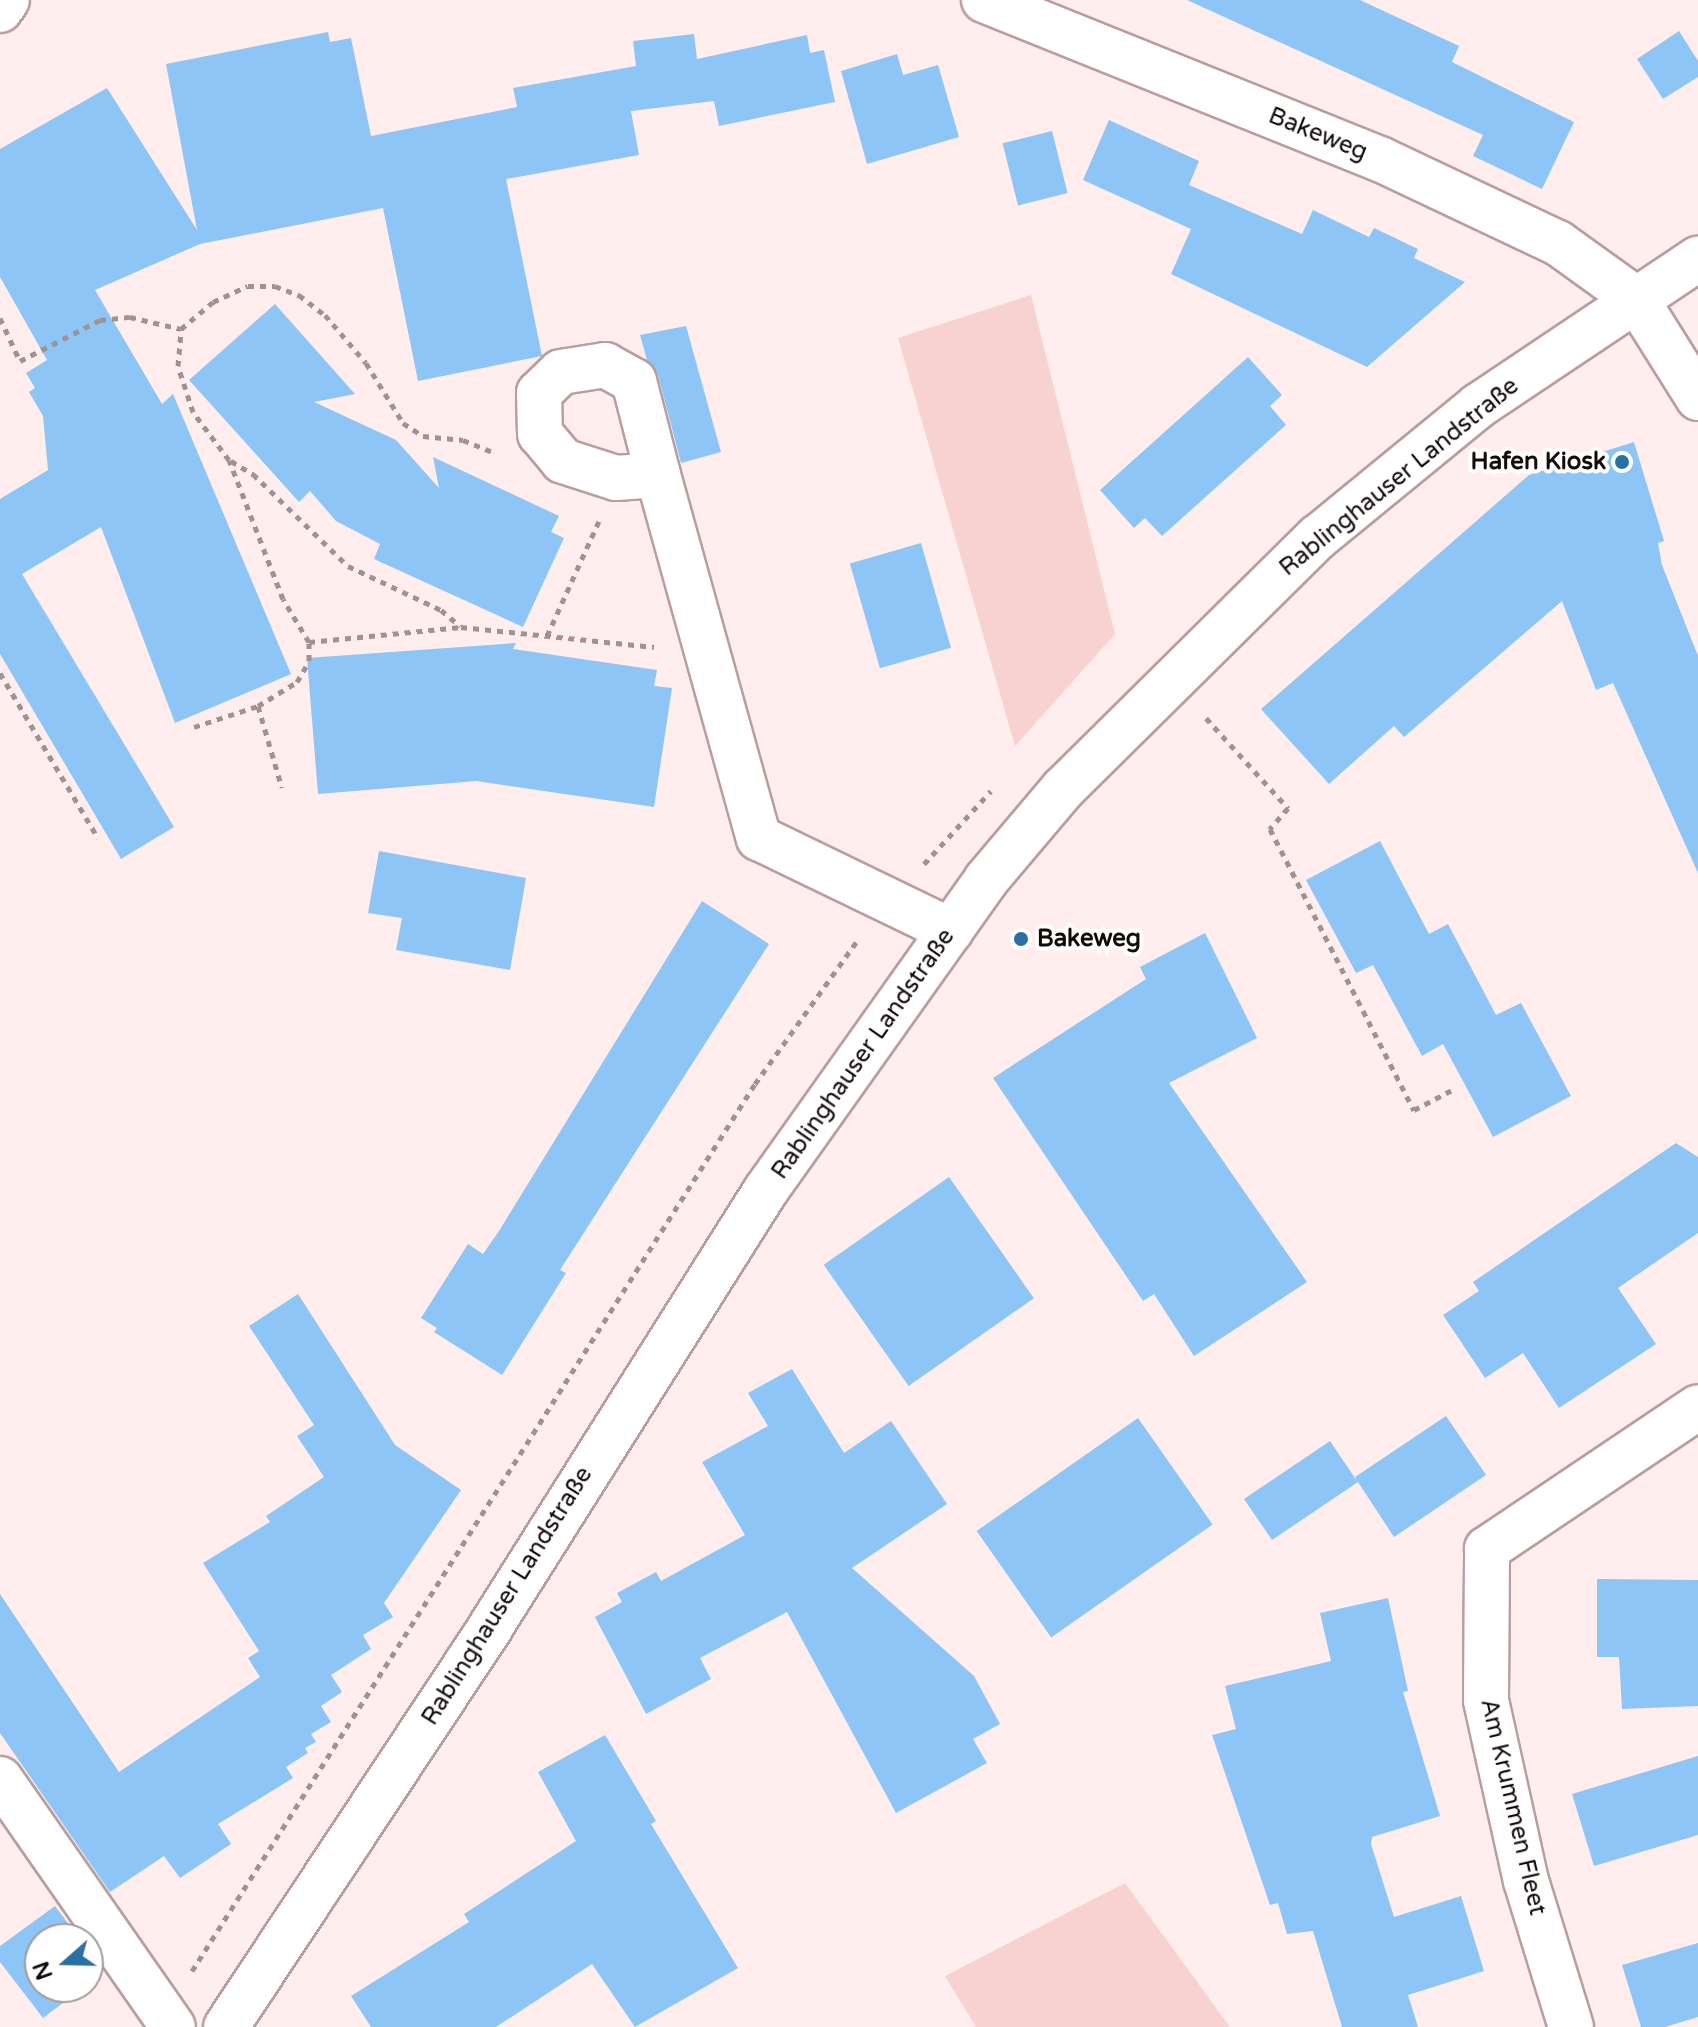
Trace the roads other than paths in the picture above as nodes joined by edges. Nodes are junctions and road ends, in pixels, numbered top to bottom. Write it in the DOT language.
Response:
graph roads {
  1 [pos="7,0"];
  2 [pos="984,0"];
  3 [pos="0,10"];
  4 [pos="1698,259"];
  5 [pos="1636,299"];
  6 [pos="1698,398"];
  7 [pos="637,476"];
  8 [pos="951,931"];
  9 [pos="1698,1407"];
  10 [pos="0,1779"];
  11 [pos="167,2022"];
  12 [pos="226,2027"];
  13 [pos="1571,2027"];
  1 -- 3 [label="street"];
  2 -- 5 [label="street, Bakeweg"];
  4 -- 5 [label="street, Rablinghauser Landstraße"];
  5 -- 6 [label="street"];
  5 -- 8 [label="street, Rablinghauser Landstraße"];
  7 -- 7 [label="street"];
  7 -- 8 [label="street"];
  8 -- 12 [label="street, Rablinghauser Landstraße"];
  9 -- 13 [label="street, Am Krummen Fleet"];
  10 -- 11 [label="street"];
}
